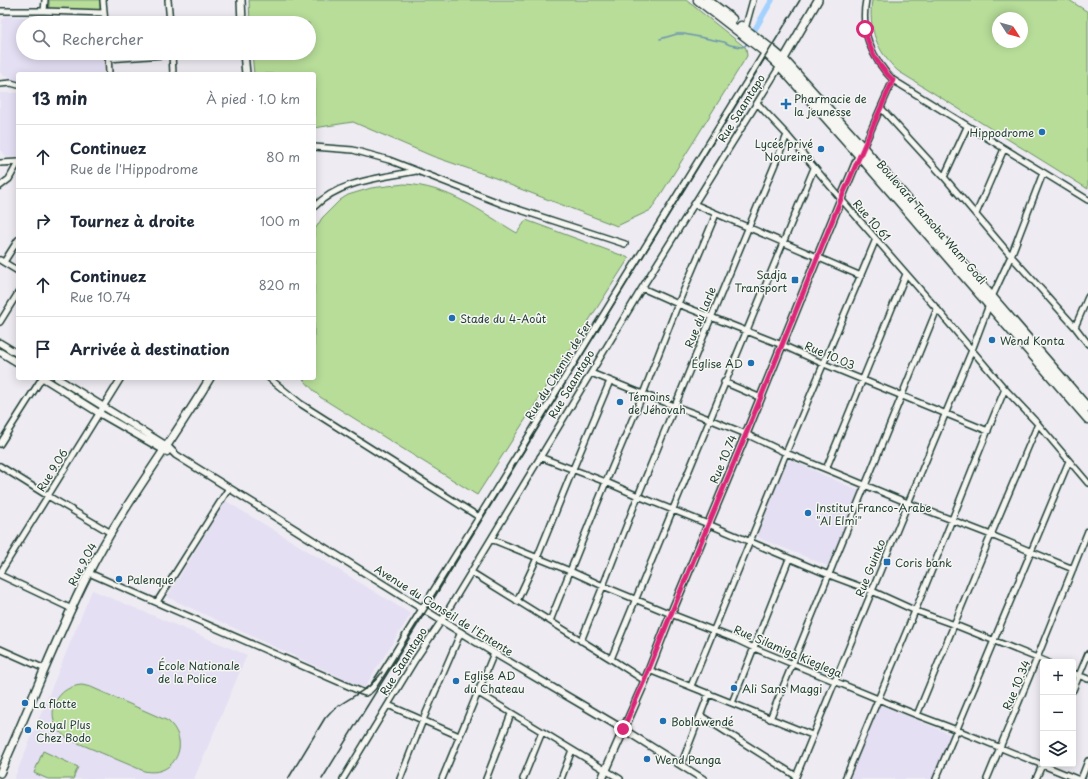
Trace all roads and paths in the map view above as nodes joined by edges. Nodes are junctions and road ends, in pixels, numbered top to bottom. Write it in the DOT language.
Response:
graph roads {
  1 [pos="45,0"];
  2 [pos="103,0"];
  3 [pos="168,0"];
  4 [pos="241,0"];
  5 [pos="698,0"];
  6 [pos="707,0"];
  7 [pos="753,0"];
  8 [pos="818,0"];
  9 [pos="866,0"];
  10 [pos="0,10"];
  11 [pos="44,11"];
  12 [pos="104,13"];
  13 [pos="104,16"];
  14 [pos="169,16"];
  15 [pos="242,16"];
  16 [pos="745,29"];
  17 [pos="765,52"];
  18 [pos="108,60"];
  19 [pos="172,60"];
  20 [pos="245,60"];
  21 [pos="782,63"];
  22 [pos="109,72"];
  23 [pos="173,72"];
  24 [pos="246,72"];
  25 [pos="893,80"];
  26 [pos="0,84"];
  27 [pos="16,85"];
  28 [pos="757,103"];
  29 [pos="881,108"];
  30 [pos="967,127"];
  31 [pos="787,135"];
  32 [pos="316,147"];
  33 [pos="1004,149"];
  34 [pos="861,151"];
  35 [pos="0,163"];
  36 [pos="16,163"];
  37 [pos="16,167"];
  38 [pos="814,168"];
  39 [pos="417,171"];
  40 [pos="1043,173"];
  41 [pos="944,178"];
  42 [pos="0,186"];
  43 [pos="841,199"];
  44 [pos="1088,200"];
  45 [pos="694,204"];
  46 [pos="316,205"];
  47 [pos="716,214"];
  48 [pos="976,214"];
  49 [pos="748,228"];
  50 [pos="876,239"];
  51 [pos="782,242"];
  52 [pos="16,243"];
  53 [pos="625,244"];
  54 [pos="1011,256"];
  55 [pos="818,257"];
  56 [pos="2,261"];
  57 [pos="16,270"];
  58 [pos="906,274"];
  59 [pos="860,276"];
  60 [pos="642,288"];
  61 [pos="16,296"];
  62 [pos="1088,297"];
  63 [pos="991,301"];
  64 [pos="678,304"];
  65 [pos="937,309"];
  66 [pos="711,318"];
  67 [pos="0,322"];
  68 [pos="1075,327"];
  69 [pos="746,331"];
  70 [pos="0,343"];
  71 [pos="1088,344"];
  72 [pos="782,345"];
  73 [pos="972,350"];
  74 [pos="0,352"];
  75 [pos="16,353"];
  76 [pos="16,362"];
  77 [pos="824,364"];
  78 [pos="591,373"];
  79 [pos="41,380"];
  80 [pos="45,380"];
  81 [pos="60,380"];
  82 [pos="120,380"];
  83 [pos="209,380"];
  84 [pos="271,380"];
  85 [pos="863,380"];
  86 [pos="610,381"];
  87 [pos="724,382"];
  88 [pos="1005,389"];
  89 [pos="643,394"];
  90 [pos="902,396"];
  91 [pos="761,398"];
  92 [pos="103,406"];
  93 [pos="676,406"];
  94 [pos="1088,408"];
  95 [pos="98,413"];
  96 [pos="945,414"];
  97 [pos="709,419"];
  98 [pos="1088,419"];
  99 [pos="1038,424"];
  100 [pos="988,431"];
  101 [pos="746,434"];
  102 [pos="2,435"];
  103 [pos="0,444"];
  104 [pos="165,448"];
  105 [pos="786,453"];
  106 [pos="540,457"];
  107 [pos="1069,461"];
  108 [pos="0,466"];
  109 [pos="572,469"];
  110 [pos="826,469"];
  111 [pos="606,482"];
  112 [pos="1088,484"];
  113 [pos="866,485"];
  114 [pos="229,488"];
  115 [pos="48,496"];
  116 [pos="638,496"];
  117 [pos="908,503"];
  118 [pos="673,510"];
  119 [pos="479,517"];
  120 [pos="952,520"];
  121 [pos="708,524"];
  122 [pos="1088,531"];
  123 [pos="111,533"];
  124 [pos="991,535"];
  125 [pos="491,539"];
  126 [pos="750,542"];
  127 [pos="1030,552"];
  128 [pos="537,558"];
  129 [pos="790,559"];
  130 [pos="1072,569"];
  131 [pos="570,571"];
  132 [pos="471,572"];
  133 [pos="89,573"];
  134 [pos="0,574"];
  135 [pos="828,575"];
  136 [pos="604,586"];
  137 [pos="872,591"];
  138 [pos="636,599"];
  139 [pos="517,601"];
  140 [pos="157,602"];
  141 [pos="422,608"];
  142 [pos="72,610"];
  143 [pos="916,611"];
  144 [pos="671,614"];
  145 [pos="442,620"];
  146 [pos="550,621"];
  147 [pos="955,625"];
  148 [pos="713,631"];
  149 [pos="461,632"];
  150 [pos="581,641"];
  151 [pos="994,641"];
  152 [pos="754,648"];
  153 [pos="0,649"];
  154 [pos="494,653"];
  155 [pos="1088,654"];
  156 [pos="1037,658"];
  157 [pos="611,659"];
  158 [pos="1040,659"];
  159 [pos="793,663"];
  160 [pos="45,669"];
  161 [pos="649,670"];
  162 [pos="1076,674"];
  163 [pos="1079,675"];
  164 [pos="1088,679"];
  165 [pos="644,681"];
  166 [pos="835,681"];
  167 [pos="1076,682"];
  168 [pos="691,686"];
  169 [pos="477,692"];
  170 [pos="709,693"];
  171 [pos="878,699"];
  172 [pos="732,703"];
  173 [pos="388,705"];
  174 [pos="511,714"];
  175 [pos="917,715"];
  176 [pos="701,716"];
  177 [pos="770,719"];
  178 [pos="423,720"];
  179 [pos="623,729"];
  180 [pos="957,730"];
  181 [pos="542,732"];
  182 [pos="812,735"];
  183 [pos="459,736"];
  184 [pos="1000,748"];
  185 [pos="572,750"];
  186 [pos="2,761"];
  187 [pos="1088,762"];
  188 [pos="1040,763"];
  189 [pos="681,765"];
  190 [pos="1042,767"];
  191 [pos="1050,767"];
  192 [pos="606,770"];
  193 [pos="0,773"];
  194 [pos="795,777"];
  195 [pos="343,779"];
  196 [pos="400,779"];
  197 [pos="442,779"];
  198 [pos="486,779"];
  199 [pos="523,779"];
  200 [pos="561,779"];
  201 [pos="602,779"];
  202 [pos="620,779"];
  203 [pos="703,779"];
  204 [pos="845,779"];
  205 [pos="936,779"];
  206 [pos="987,779"];
  207 [pos="1036,779"];
  208 [pos="1077,779"];
  209 [pos="1081,779"];
  1 -- 11 [label="street"];
  2 -- 12 [label="street"];
  3 -- 14 [label="street"];
  4 -- 15 [label="main road"];
  5 -- 17 [label="main road, Boulevard Tansoba Wam-Godi"];
  6 -- 16 [label="main road, Boulevard Tansoba Wam-Godi"];
  7 -- 16 [label="street"];
  8 -- 21 [label="main road, Rue Saamtapo"];
  9 -- 25 [label="street"];
  10 -- 11 [label="street"];
  11 -- 12 [label="street"];
  12 -- 13 [label="street"];
  16 -- 21 [label="main road, Boulevard Tansoba Wam-Godi"];
  17 -- 21 [label="main road, Boulevard Tansoba Wam-Godi"];
  17 -- 119 [label="street, Rue du Chemin de Fer"];
  18 -- 22 [label="street"];
  19 -- 23 [label="street"];
  20 -- 24 [label="main road"];
  21 -- 28 [label="street, Rue Saamtapo"];
  21 -- 34 [label="main road, Boulevard Tansoba Wam-Godi"];
  25 -- 29 [label="street"];
  25 -- 30 [label="street"];
  26 -- 27 [label="street"];
  28 -- 31 [label="street, Rue 10.61"];
  28 -- 45 [label="street, Rue Saamtapo"];
  29 -- 34 [label="street"];
  29 -- 41 [label="street"];
  30 -- 33 [label="street"];
  30 -- 41 [label="street"];
  31 -- 38 [label="street, Rue 10.61"];
  31 -- 49 [label="street, Rue du Larle"];
  32 -- 39 [label="street"];
  33 -- 40 [label="street"];
  33 -- 48 [label="street"];
  34 -- 43 [label="main road, Rue 10.74"];
  34 -- 63 [label="main road, Boulevard Tansoba Wam-Godi"];
  35 -- 36 [label="street"];
  37 -- 42 [label="street"];
  38 -- 43 [label="street, Rue 10.61"];
  38 -- 51 [label="street"];
  39 -- 46 [label="street"];
  39 -- 53 [label="street"];
  40 -- 44 [label="street"];
  40 -- 54 [label="street, Rue Guinko"];
  41 -- 48 [label="street"];
  43 -- 50 [label="street, Rue 10.61"];
  43 -- 55 [label="main road, Rue 10.74"];
  45 -- 47 [label="street"];
  45 -- 60 [label="street, Rue Saamtapo"];
  47 -- 49 [label="street"];
  47 -- 64 [label="street"];
  48 -- 54 [label="street"];
  49 -- 51 [label="street"];
  49 -- 66 [label="street, Rue du Larle"];
  50 -- 58 [label="street, Rue 10.61"];
  50 -- 59 [label="street"];
  51 -- 55 [label="street"];
  51 -- 69 [label="street"];
  52 -- 56 [label="street"];
  54 -- 63 [label="street, Rue Guinko"];
  54 -- 68 [label="street"];
  55 -- 59 [label="street"];
  55 -- 72 [label="main road, Rue 10.74"];
  56 -- 57 [label="street"];
  58 -- 65 [label="street, Rue 10.61"];
  58 -- 85 [label="street"];
  59 -- 77 [label="street"];
  60 -- 64 [label="street, Rue 10.03"];
  60 -- 78 [label="street, Rue Saamtapo"];
  61 -- 67 [label="street"];
  62 -- 68 [label="street"];
  63 -- 73 [label="street, Rue Guinko"];
  63 -- 94 [label="main road, Boulevard Tansoba Wam-Godi"];
  63 -- 98 [label="main road, Boulevard Tansoba Wam-Godi"];
  64 -- 66 [label="street, Rue 10.03"];
  64 -- 89 [label="street"];
  65 -- 73 [label="street, Rue 10.61"];
  65 -- 90 [label="street"];
  66 -- 69 [label="street, Rue 10.03"];
  66 -- 93 [label="street, Rue du Larle"];
  68 -- 71 [label="street"];
  69 -- 72 [label="street, Rue 10.03"];
  69 -- 87 [label="street"];
  70 -- 75 [label="street"];
  72 -- 77 [label="street, Rue 10.03"];
  72 -- 91 [label="main road, Rue 10.74"];
  73 -- 88 [label="street, Rue 10.61"];
  73 -- 96 [label="street, Rue Guinko"];
  74 -- 76 [label="street"];
  77 -- 85 [label="street, Rue 10.03"];
  77 -- 105 [label="street"];
  78 -- 86 [label="street"];
  78 -- 106 [label="street, Rue Saamtapo"];
  79 -- 102 [label="street"];
  80 -- 95 [label="street, Avenue du Conseil de l'Entente"];
  81 -- 92 [label="street, Avenue du Conseil de l'Entente"];
  82 -- 92 [label="street, Rue 9.06"];
  83 -- 104 [label="main road, Rue 9.04"];
  84 -- 119 [label="street"];
  85 -- 90 [label="street, Rue 10.03"];
  85 -- 110 [label="street"];
  86 -- 89 [label="street"];
  86 -- 109 [label="street"];
  87 -- 91 [label="street"];
  87 -- 97 [label="street"];
  88 -- 99 [label="street, Rue 10.61"];
  88 -- 100 [label="street"];
  89 -- 93 [label="street"];
  89 -- 111 [label="street"];
  90 -- 96 [label="street, Rue 10.03"];
  90 -- 113 [label="street"];
  91 -- 101 [label="main road, Rue 10.74"];
  92 -- 95 [label="street, Rue 9.06"];
  92 -- 104 [label="street, Avenue du Conseil de l'Entente"];
  93 -- 97 [label="street"];
  93 -- 116 [label="street, Rue du Larle"];
  95 -- 104 [label="street, Avenue du Conseil de l'Entente"];
  95 -- 115 [label="street, Rue 9.06"];
  96 -- 100 [label="street, Rue 10.03"];
  96 -- 117 [label="street, Rue Guinko"];
  97 -- 101 [label="street"];
  97 -- 118 [label="street"];
  99 -- 107 [label="street, Rue 10.61"];
  99 -- 124 [label="street"];
  100 -- 120 [label="street"];
  101 -- 105 [label="street"];
  101 -- 121 [label="main road, Rue 10.74"];
  102 -- 103 [label="street"];
  104 -- 114 [label="street, Avenue du Conseil de l'Entente"];
  104 -- 123 [label="main road, Rue 9.04"];
  105 -- 110 [label="street"];
  105 -- 126 [label="street"];
  106 -- 109 [label="street"];
  106 -- 125 [label="street, Rue Saamtapo"];
  107 -- 112 [label="street, Rue 10.61"];
  107 -- 127 [label="street"];
  108 -- 115 [label="street"];
  109 -- 111 [label="street"];
  109 -- 128 [label="street"];
  110 -- 113 [label="street"];
  111 -- 116 [label="street"];
  111 -- 131 [label="street"];
  113 -- 117 [label="street"];
  113 -- 135 [label="street"];
  114 -- 140 [label="street"];
  114 -- 141 [label="street, Avenue du Conseil de l'Entente"];
  115 -- 123 [label="street"];
  115 -- 134 [label="street, Rue 9.06"];
  116 -- 118 [label="street"];
  116 -- 136 [label="street, Rue du Larle"];
  117 -- 120 [label="street"];
  117 -- 137 [label="street, Rue Guinko"];
  118 -- 121 [label="street"];
  118 -- 138 [label="street"];
  119 -- 141 [label="street, Rue du Chemin de Fer"];
  120 -- 124 [label="street"];
  120 -- 143 [label="street"];
  121 -- 126 [label="street"];
  121 -- 144 [label="main road, Rue 10.74"];
  122 -- 130 [label="street, Rue 10.34"];
  123 -- 133 [label="main road, Rue 9.04"];
  124 -- 127 [label="street"];
  124 -- 147 [label="street"];
  125 -- 128 [label="street, Rue Silamiga Kieglega"];
  125 -- 132 [label="street, Rue Saamtapo"];
  126 -- 129 [label="street"];
  126 -- 148 [label="street"];
  127 -- 130 [label="street"];
  127 -- 151 [label="street"];
  128 -- 131 [label="street, Rue Silamiga Kieglega"];
  128 -- 139 [label="street"];
  129 -- 135 [label="street"];
  129 -- 152 [label="street"];
  130 -- 156 [label="street, Rue 10.34"];
  131 -- 136 [label="street, Rue Silamiga Kieglega"];
  131 -- 146 [label="street"];
  132 -- 139 [label="street"];
  132 -- 145 [label="street, Rue Saamtapo"];
  133 -- 140 [label="street"];
  133 -- 142 [label="main road, Rue 9.04"];
  134 -- 142 [label="street"];
  135 -- 137 [label="street"];
  135 -- 159 [label="street"];
  136 -- 138 [label="street, Rue Silamiga Kieglega"];
  136 -- 150 [label="street, Rue du Larle"];
  137 -- 143 [label="street"];
  137 -- 166 [label="street, Rue Guinko"];
  138 -- 144 [label="street, Rue Silamiga Kieglega"];
  138 -- 157 [label="street"];
  139 -- 146 [label="street"];
  140 -- 141 [label="street, Rue du Chemin de Fer"];
  141 -- 145 [label="street, Avenue du Conseil de l'Entente"];
  142 -- 160 [label="main road, Rue 9.04"];
  143 -- 147 [label="street"];
  143 -- 171 [label="street"];
  144 -- 148 [label="street, Rue Silamiga Kieglega"];
  144 -- 161 [label="main road, Rue 10.74"];
  145 -- 149 [label="street, Avenue du Conseil de l'Entente"];
  145 -- 173 [label="street, Rue Saamtapo"];
  146 -- 150 [label="street"];
  147 -- 151 [label="street"];
  147 -- 175 [label="street"];
  148 -- 152 [label="street, Rue Silamiga Kieglega"];
  148 -- 168 [label="street"];
  149 -- 154 [label="street, Avenue du Conseil de l'Entente"];
  149 -- 178 [label="street"];
  150 -- 157 [label="street"];
  151 -- 156 [label="street"];
  151 -- 180 [label="street"];
  152 -- 159 [label="street, Rue Silamiga Kieglega"];
  152 -- 172 [label="street"];
  153 -- 160 [label="street"];
  154 -- 169 [label="street"];
  154 -- 179 [label="street, Avenue du Conseil de l'Entente"];
  155 -- 163 [label="street"];
  156 -- 158 [label="street"];
  156 -- 184 [label="street, Rue 10.34"];
  157 -- 165 [label="street"];
  159 -- 166 [label="street, Rue Silamiga Kieglega"];
  159 -- 177 [label="street"];
  160 -- 186 [label="main road, Rue 9.04"];
  161 -- 165 [label="main road, Rue 10.74"];
  161 -- 168 [label="street"];
  162 -- 163 [label="street"];
  163 -- 164 [label="street"];
  163 -- 167 [label="street"];
  165 -- 179 [label="main road, Rue 10.74"];
  166 -- 171 [label="street, Rue Silamiga Kieglega"];
  166 -- 182 [label="street, Rue Guinko"];
  168 -- 170 [label="street"];
  169 -- 174 [label="street"];
  169 -- 183 [label="street"];
  170 -- 172 [label="street"];
  170 -- 176 [label="street"];
  171 -- 175 [label="street, Rue Silamiga Kieglega"];
  171 -- 204 [label="street"];
  172 -- 177 [label="street"];
  173 -- 178 [label="street"];
  173 -- 195 [label="street, Rue Saamtapo"];
  174 -- 181 [label="street"];
  174 -- 198 [label="street"];
  175 -- 180 [label="street, Rue Silamiga Kieglega"];
  176 -- 189 [label="street"];
  176 -- 194 [label="street"];
  177 -- 182 [label="street"];
  178 -- 183 [label="street"];
  178 -- 196 [label="street"];
  179 -- 189 [label="street, Avenue du Conseil de l'Entente"];
  179 -- 192 [label="main road, Rue 10.74"];
  180 -- 184 [label="street, Rue Silamiga Kieglega"];
  180 -- 205 [label="street"];
  181 -- 185 [label="street"];
  181 -- 199 [label="street"];
  182 -- 194 [label="street, Rue Guinko"];
  183 -- 197 [label="street"];
  184 -- 188 [label="street, Rue Silamiga Kieglega"];
  184 -- 206 [label="street, Rue 10.34"];
  185 -- 192 [label="street"];
  185 -- 200 [label="street"];
  186 -- 193 [label="main road, Rue 9.04"];
  187 -- 209 [label="street"];
  189 -- 203 [label="street, Avenue du Conseil de l'Entente"];
  190 -- 207 [label="street"];
  191 -- 208 [label="street, Rue Silamiga Kieglega"];
  192 -- 201 [label="main road, Rue 10.74"];
  192 -- 202 [label="street"];
}
